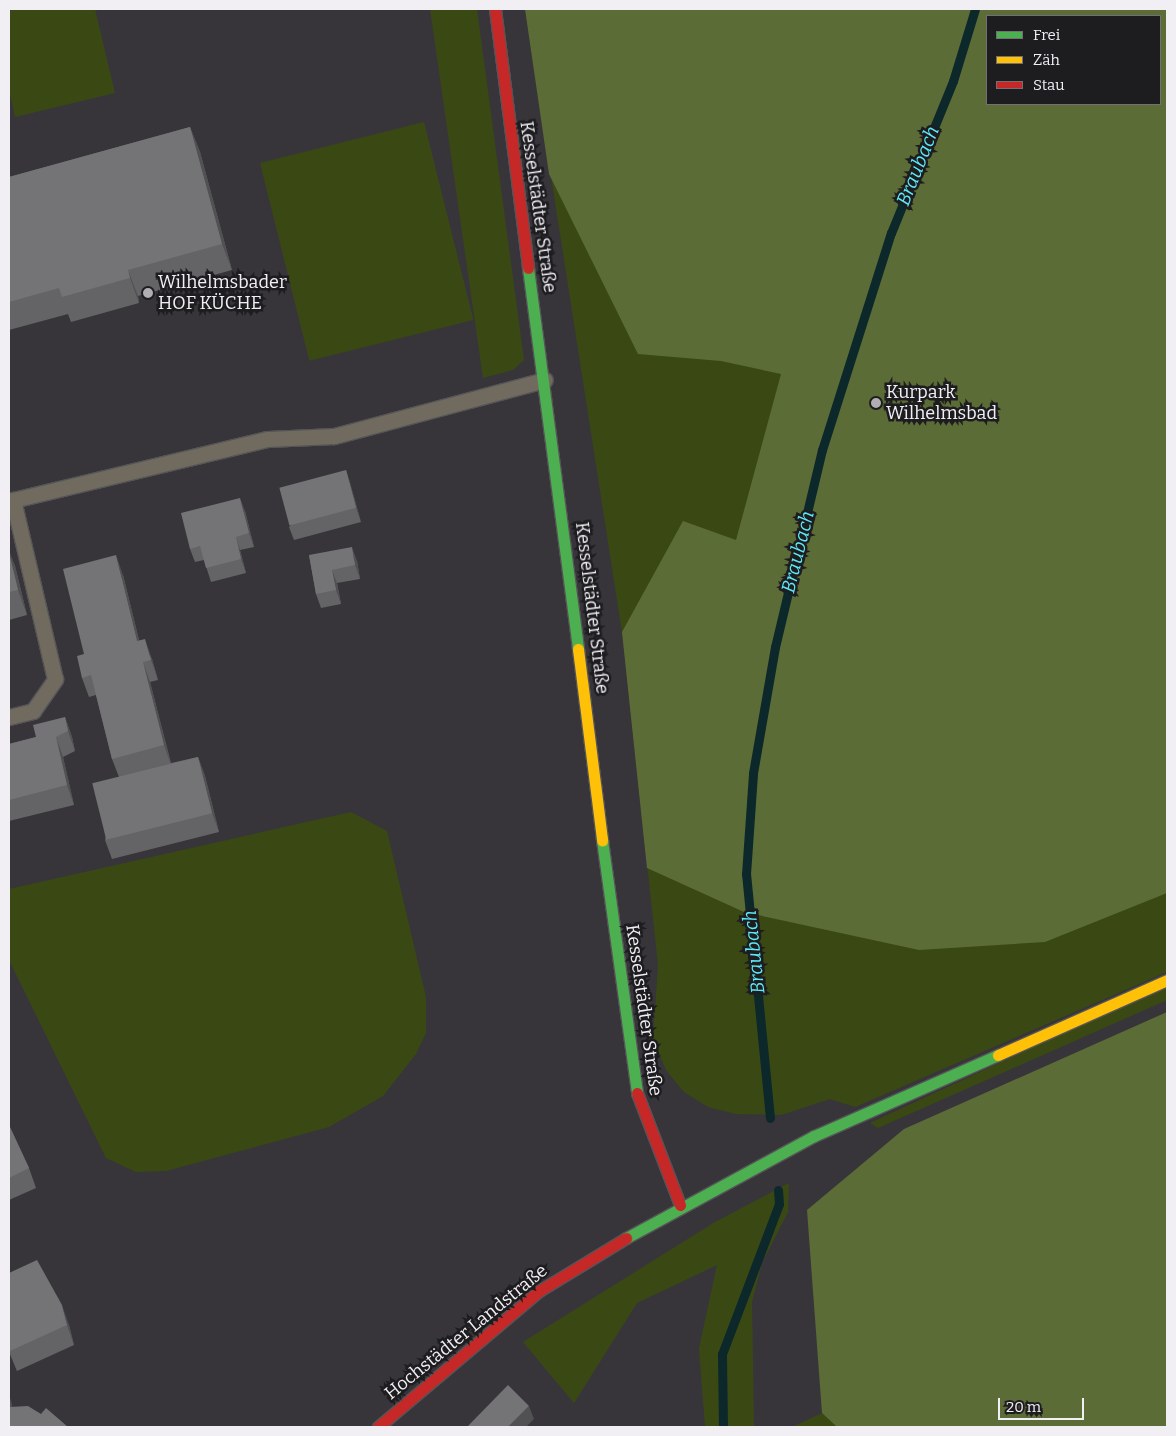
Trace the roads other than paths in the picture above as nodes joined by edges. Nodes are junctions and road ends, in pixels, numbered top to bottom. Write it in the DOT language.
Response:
graph roads {
  1 [pos="495,9"];
  2 [pos="545,380"];
  3 [pos="11,501"];
  4 [pos="9,717"];
  5 [pos="1167,980"];
  6 [pos="680,1205"];
  7 [pos="378,1427"];
  1 -- 2 [label="main road, Kesselstädter Straße"];
  2 -- 3 [label="lane"];
  2 -- 6 [label="main road, Kesselstädter Straße"];
  3 -- 4 [label="lane"];
  5 -- 6 [label="main road, Hochstädter Landstraße"];
  6 -- 7 [label="main road, Hochstädter Landstraße"];
}
